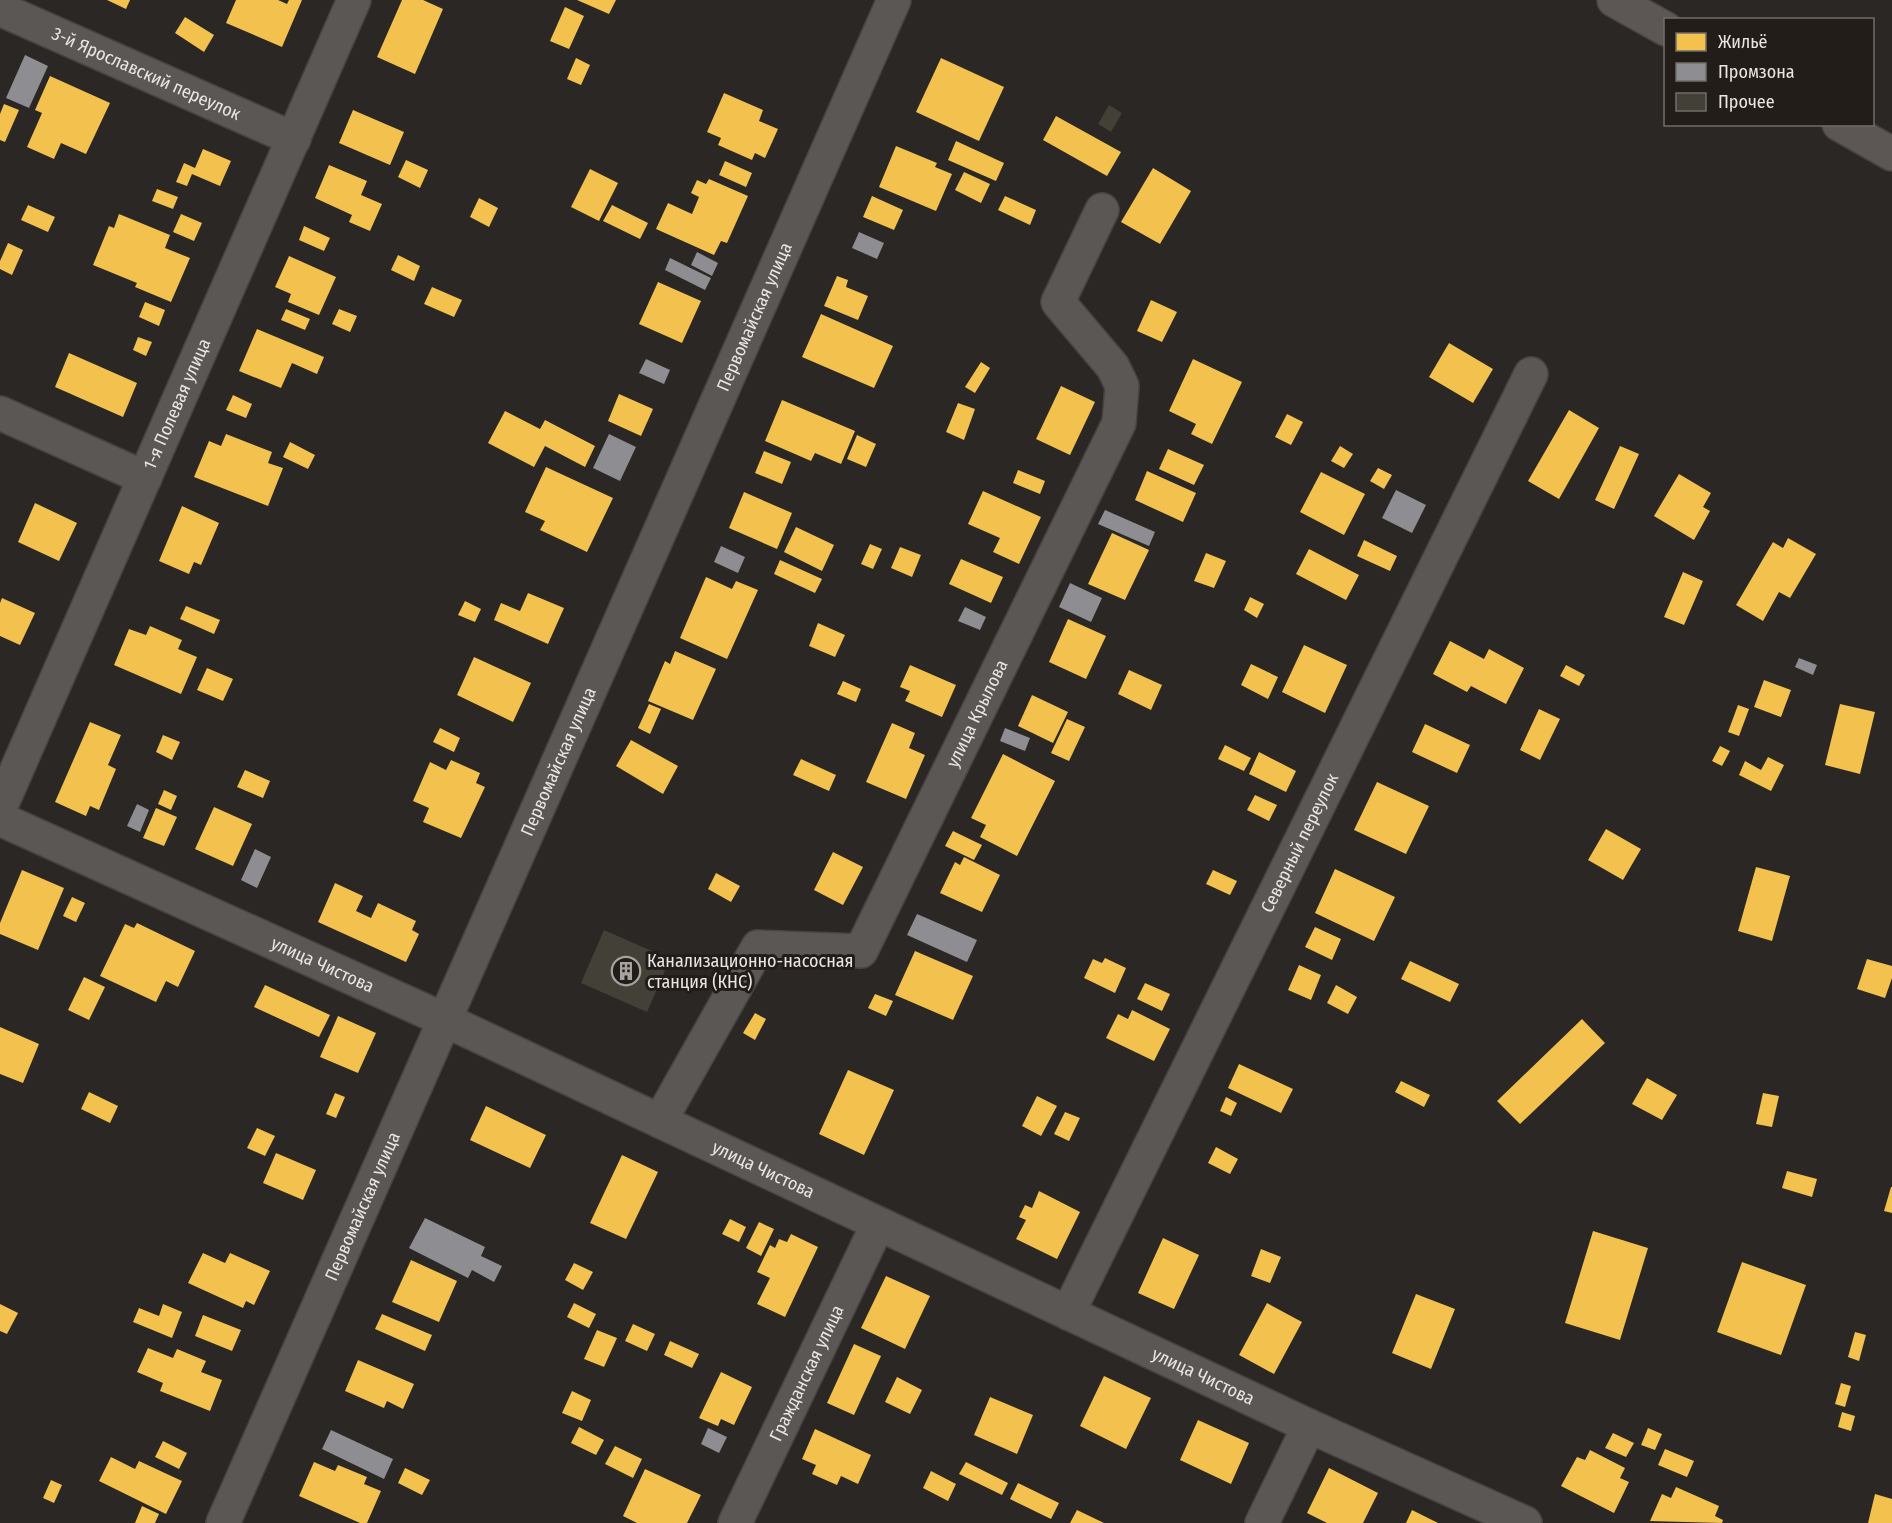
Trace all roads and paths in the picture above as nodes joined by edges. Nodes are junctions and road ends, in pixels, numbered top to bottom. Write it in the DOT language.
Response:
graph roads {
  1 [pos="354,0"];
  2 [pos="894,0"];
  3 [pos="1614,0"];
  4 [pos="0,9"];
  5 [pos="1664,28"];
  6 [pos="1843,126"];
  7 [pos="294,139"];
  8 [pos="1892,154"];
  9 [pos="1102,210"];
  10 [pos="1531,374"];
  11 [pos="0,413"];
  12 [pos="145,478"];
  13 [pos="0,808"];
  14 [pos="0,819"];
  15 [pos="445,1020"];
  16 [pos="660,1122"];
  17 [pos="878,1224"];
  18 [pos="1068,1313"];
  19 [pos="1309,1426"];
  20 [pos="223,1523"];
  21 [pos="735,1523"];
  22 [pos="1262,1523"];
  23 [pos="1525,1523"];
  1 -- 7 [label="street, 1-я Полевая улица"];
  2 -- 15 [label="street, Первомайская улица"];
  3 -- 5 [label="main road"];
  4 -- 7 [label="street, 3-й Ярославский переулок"];
  6 -- 8 [label="main road"];
  7 -- 12 [label="street, 1-я Полевая улица"];
  9 -- 16 [label="street, улица Крылова"];
  10 -- 18 [label="street, Северный переулок"];
  11 -- 12 [label="street"];
  12 -- 13 [label="street, 1-я Полевая улица"];
  14 -- 15 [label="street, улица Чистова"];
  15 -- 16 [label="street, улица Чистова"];
  15 -- 20 [label="street, Первомайская улица"];
  16 -- 17 [label="street, улица Чистова"];
  17 -- 18 [label="street, улица Чистова"];
  17 -- 21 [label="street, Гражданская улица"];
  18 -- 19 [label="street, улица Чистова"];
  19 -- 22 [label="street"];
  19 -- 23 [label="street, улица Чистова"];
}
